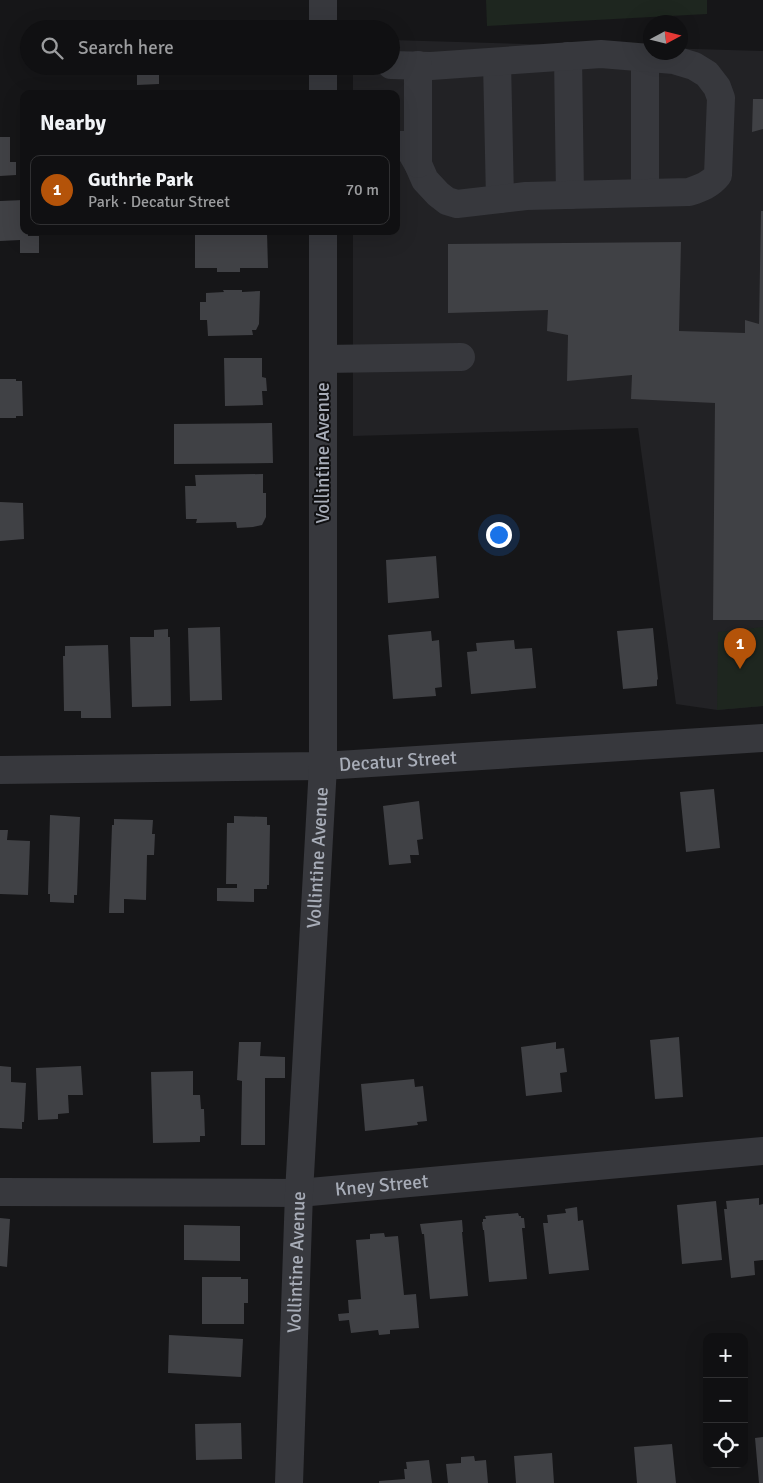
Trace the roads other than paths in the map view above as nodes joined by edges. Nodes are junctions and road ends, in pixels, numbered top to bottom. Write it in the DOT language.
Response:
graph roads {
  1 [pos="322,0"];
  2 [pos="322,20"];
  3 [pos="568,56"];
  4 [pos="643,58"];
  5 [pos="645,60"];
  6 [pos="674,60"];
  7 [pos="497,62"];
  8 [pos="404,65"];
  9 [pos="322,75"];
  10 [pos="322,90"];
  11 [pos="400,145"];
  12 [pos="418,164"];
  13 [pos="645,193"];
  14 [pos="570,195"];
  15 [pos="500,199"];
  16 [pos="323,235"];
  17 [pos="461,358"];
  18 [pos="323,359"];
  19 [pos="763,738"];
  20 [pos="323,766"];
  21 [pos="0,770"];
  22 [pos="763,1151"];
  23 [pos="0,1192"];
  24 [pos="299,1193"];
  25 [pos="289,1483"];
  1 -- 2 [label="street"];
  3 -- 4 [label="street"];
  3 -- 7 [label="street"];
  3 -- 14 [label="street"];
  5 -- 13 [label="street"];
  6 -- 13 [label="street"];
  7 -- 8 [label="street"];
  7 -- 15 [label="street"];
  8 -- 12 [label="street"];
  9 -- 10 [label="street"];
  11 -- 12 [label="street"];
  12 -- 15 [label="street"];
  13 -- 14 [label="street"];
  14 -- 15 [label="street"];
  16 -- 18 [label="street, Vollintine Avenue"];
  17 -- 18 [label="street"];
  18 -- 20 [label="street, Vollintine Avenue"];
  19 -- 20 [label="street, Decatur Street"];
  20 -- 21 [label="street, Decatur Street"];
  20 -- 24 [label="street, Vollintine Avenue"];
  22 -- 24 [label="street, Kney Street"];
  23 -- 24 [label="street, Kney Street"];
  24 -- 25 [label="street, Vollintine Avenue"];
}
